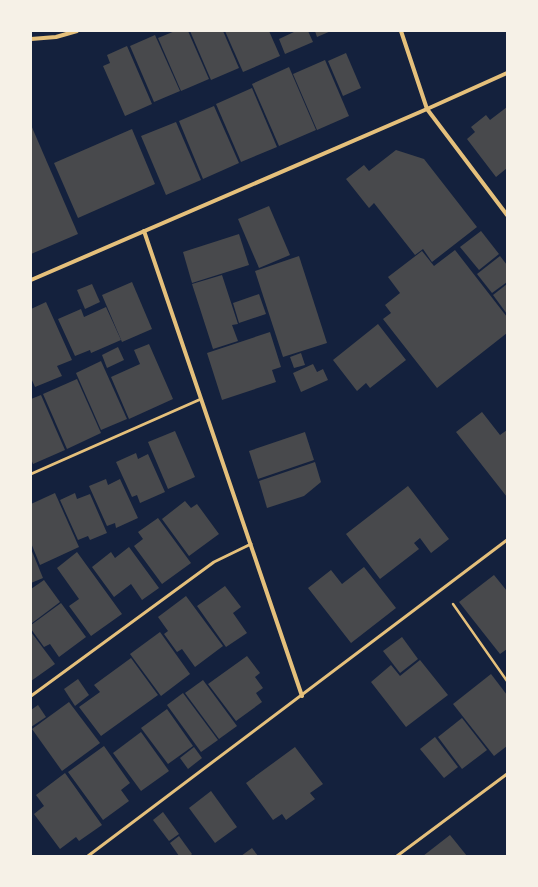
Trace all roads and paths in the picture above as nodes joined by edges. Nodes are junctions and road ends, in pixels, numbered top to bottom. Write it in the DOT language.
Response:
graph roads {
  1 [pos="78,31"];
  2 [pos="401,31"];
  3 [pos="31,39"];
  4 [pos="507,73"];
  5 [pos="427,109"];
  6 [pos="507,215"];
  7 [pos="144,231"];
  8 [pos="31,280"];
  9 [pos="201,399"];
  10 [pos="31,474"];
  11 [pos="507,540"];
  12 [pos="251,544"];
  13 [pos="443,590"];
  14 [pos="507,680"];
  15 [pos="31,696"];
  16 [pos="302,696"];
  17 [pos="507,774"];
  18 [pos="88,856"];
  19 [pos="397,856"];
  1 -- 3 [label="street"];
  2 -- 5 [label="street"];
  4 -- 5 [label="street"];
  5 -- 6 [label="street"];
  5 -- 7 [label="street"];
  7 -- 8 [label="street"];
  7 -- 9 [label="street"];
  9 -- 10 [label="lane"];
  9 -- 12 [label="street"];
  11 -- 13 [label="lane"];
  12 -- 15 [label="lane"];
  12 -- 16 [label="street"];
  13 -- 14 [label="path"];
  13 -- 16 [label="lane"];
  16 -- 18 [label="lane"];
  17 -- 19 [label="lane"];
}
